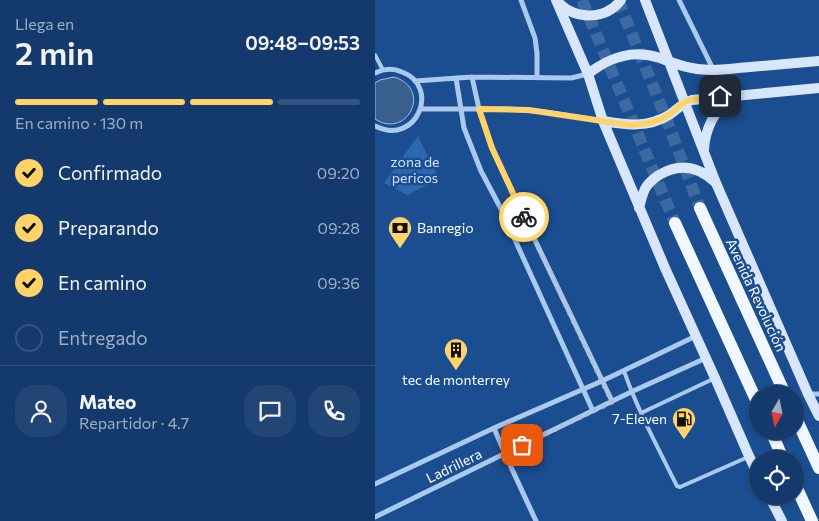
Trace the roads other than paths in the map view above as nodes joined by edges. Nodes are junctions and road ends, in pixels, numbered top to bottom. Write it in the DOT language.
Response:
graph roads {
  1 [pos="521,0"];
  2 [pos="557,0"];
  3 [pos="621,0"];
  4 [pos="645,0"];
  5 [pos="679,0"];
  6 [pos="375,55"];
  7 [pos="819,61"];
  8 [pos="670,63"];
  9 [pos="383,70"];
  10 [pos="713,70"];
  11 [pos="375,73"];
  12 [pos="588,74"];
  13 [pos="456,78"];
  14 [pos="472,78"];
  15 [pos="537,78"];
  16 [pos="415,81"];
  17 [pos="819,88"];
  18 [pos="732,96"];
  19 [pos="684,103"];
  20 [pos="420,109"];
  21 [pos="461,109"];
  22 [pos="479,109"];
  23 [pos="603,120"];
  24 [pos="375,126"];
  25 [pos="704,153"];
  26 [pos="716,183"];
  27 [pos="639,208"];
  28 [pos="700,208"];
  29 [pos="675,223"];
  30 [pos="696,336"];
  31 [pos="706,358"];
  32 [pos="624,371"];
  33 [pos="715,378"];
  34 [pos="602,381"];
  35 [pos="749,385"];
  36 [pos="781,385"];
  37 [pos="583,388"];
  38 [pos="631,392"];
  39 [pos="814,394"];
  40 [pos="612,402"];
  41 [pos="593,411"];
  42 [pos="641,413"];
  43 [pos="819,416"];
  44 [pos="494,428"];
  45 [pos="804,436"];
  46 [pos="505,454"];
  47 [pos="749,456"];
  48 [pos="819,468"];
  49 [pos="375,484"];
  50 [pos="804,504"];
  51 [pos="774,505"];
  52 [pos="375,517"];
  53 [pos="536,521"];
  54 [pos="782,521"];
  55 [pos="812,521"];
  1 -- 15 [label="street"];
  2 -- 3 [label="street"];
  2 -- 12 [label="street"];
  4 -- 8 [label="street"];
  5 -- 10 [label="street"];
  6 -- 9 [label="lane"];
  7 -- 10 [label="street"];
  8 -- 10 [label="street"];
  8 -- 12 [label="street"];
  8 -- 19 [label="street"];
  9 -- 11 [label="street"];
  9 -- 16 [label="street"];
  12 -- 15 [label="street"];
  12 -- 23 [label="street"];
  13 -- 14 [label="street"];
  13 -- 16 [label="street"];
  13 -- 21 [label="street"];
  14 -- 15 [label="street"];
  14 -- 22 [label="street"];
  16 -- 20 [label="street"];
  17 -- 18 [label="street"];
  18 -- 19 [label="street"];
  18 -- 25 [label="street"];
  19 -- 23 [label="street"];
  19 -- 25 [label="street"];
  20 -- 21 [label="street"];
  20 -- 24 [label="street"];
  21 -- 22 [label="street"];
  21 -- 37 [label="street"];
  22 -- 23 [label="street"];
  22 -- 34 [label="street"];
  23 -- 27 [label="street"];
  25 -- 26 [label="street"];
  26 -- 27 [label="street"];
  26 -- 39 [label="street"];
  27 -- 30 [label="street"];
  28 -- 36 [label="main road, Avenida Revolución"];
  29 -- 35 [label="main road"];
  30 -- 31 [label="street"];
  30 -- 32 [label="street, Ladrillera"];
  31 -- 33 [label="street"];
  31 -- 38 [label="street, Ladrillera"];
  32 -- 34 [label="street, Ladrillera"];
  32 -- 38 [label="lane"];
  33 -- 42 [label="lane"];
  33 -- 47 [label="street"];
  34 -- 37 [label="street, Ladrillera"];
  34 -- 40 [label="street"];
  37 -- 41 [label="street"];
  37 -- 44 [label="street, Ladrillera"];
  38 -- 40 [label="street, Ladrillera"];
  38 -- 42 [label="lane"];
  39 -- 43 [label="street"];
  40 -- 41 [label="street, Ladrillera"];
  41 -- 46 [label="street, Ladrillera"];
  42 -- 47 [label="lane"];
  44 -- 46 [label="street"];
  44 -- 49 [label="street, Ladrillera"];
  45 -- 48 [label="main road"];
  46 -- 52 [label="street, Ladrillera"];
  46 -- 53 [label="street"];
  50 -- 55 [label="main road"];
  51 -- 54 [label="street"];
}
